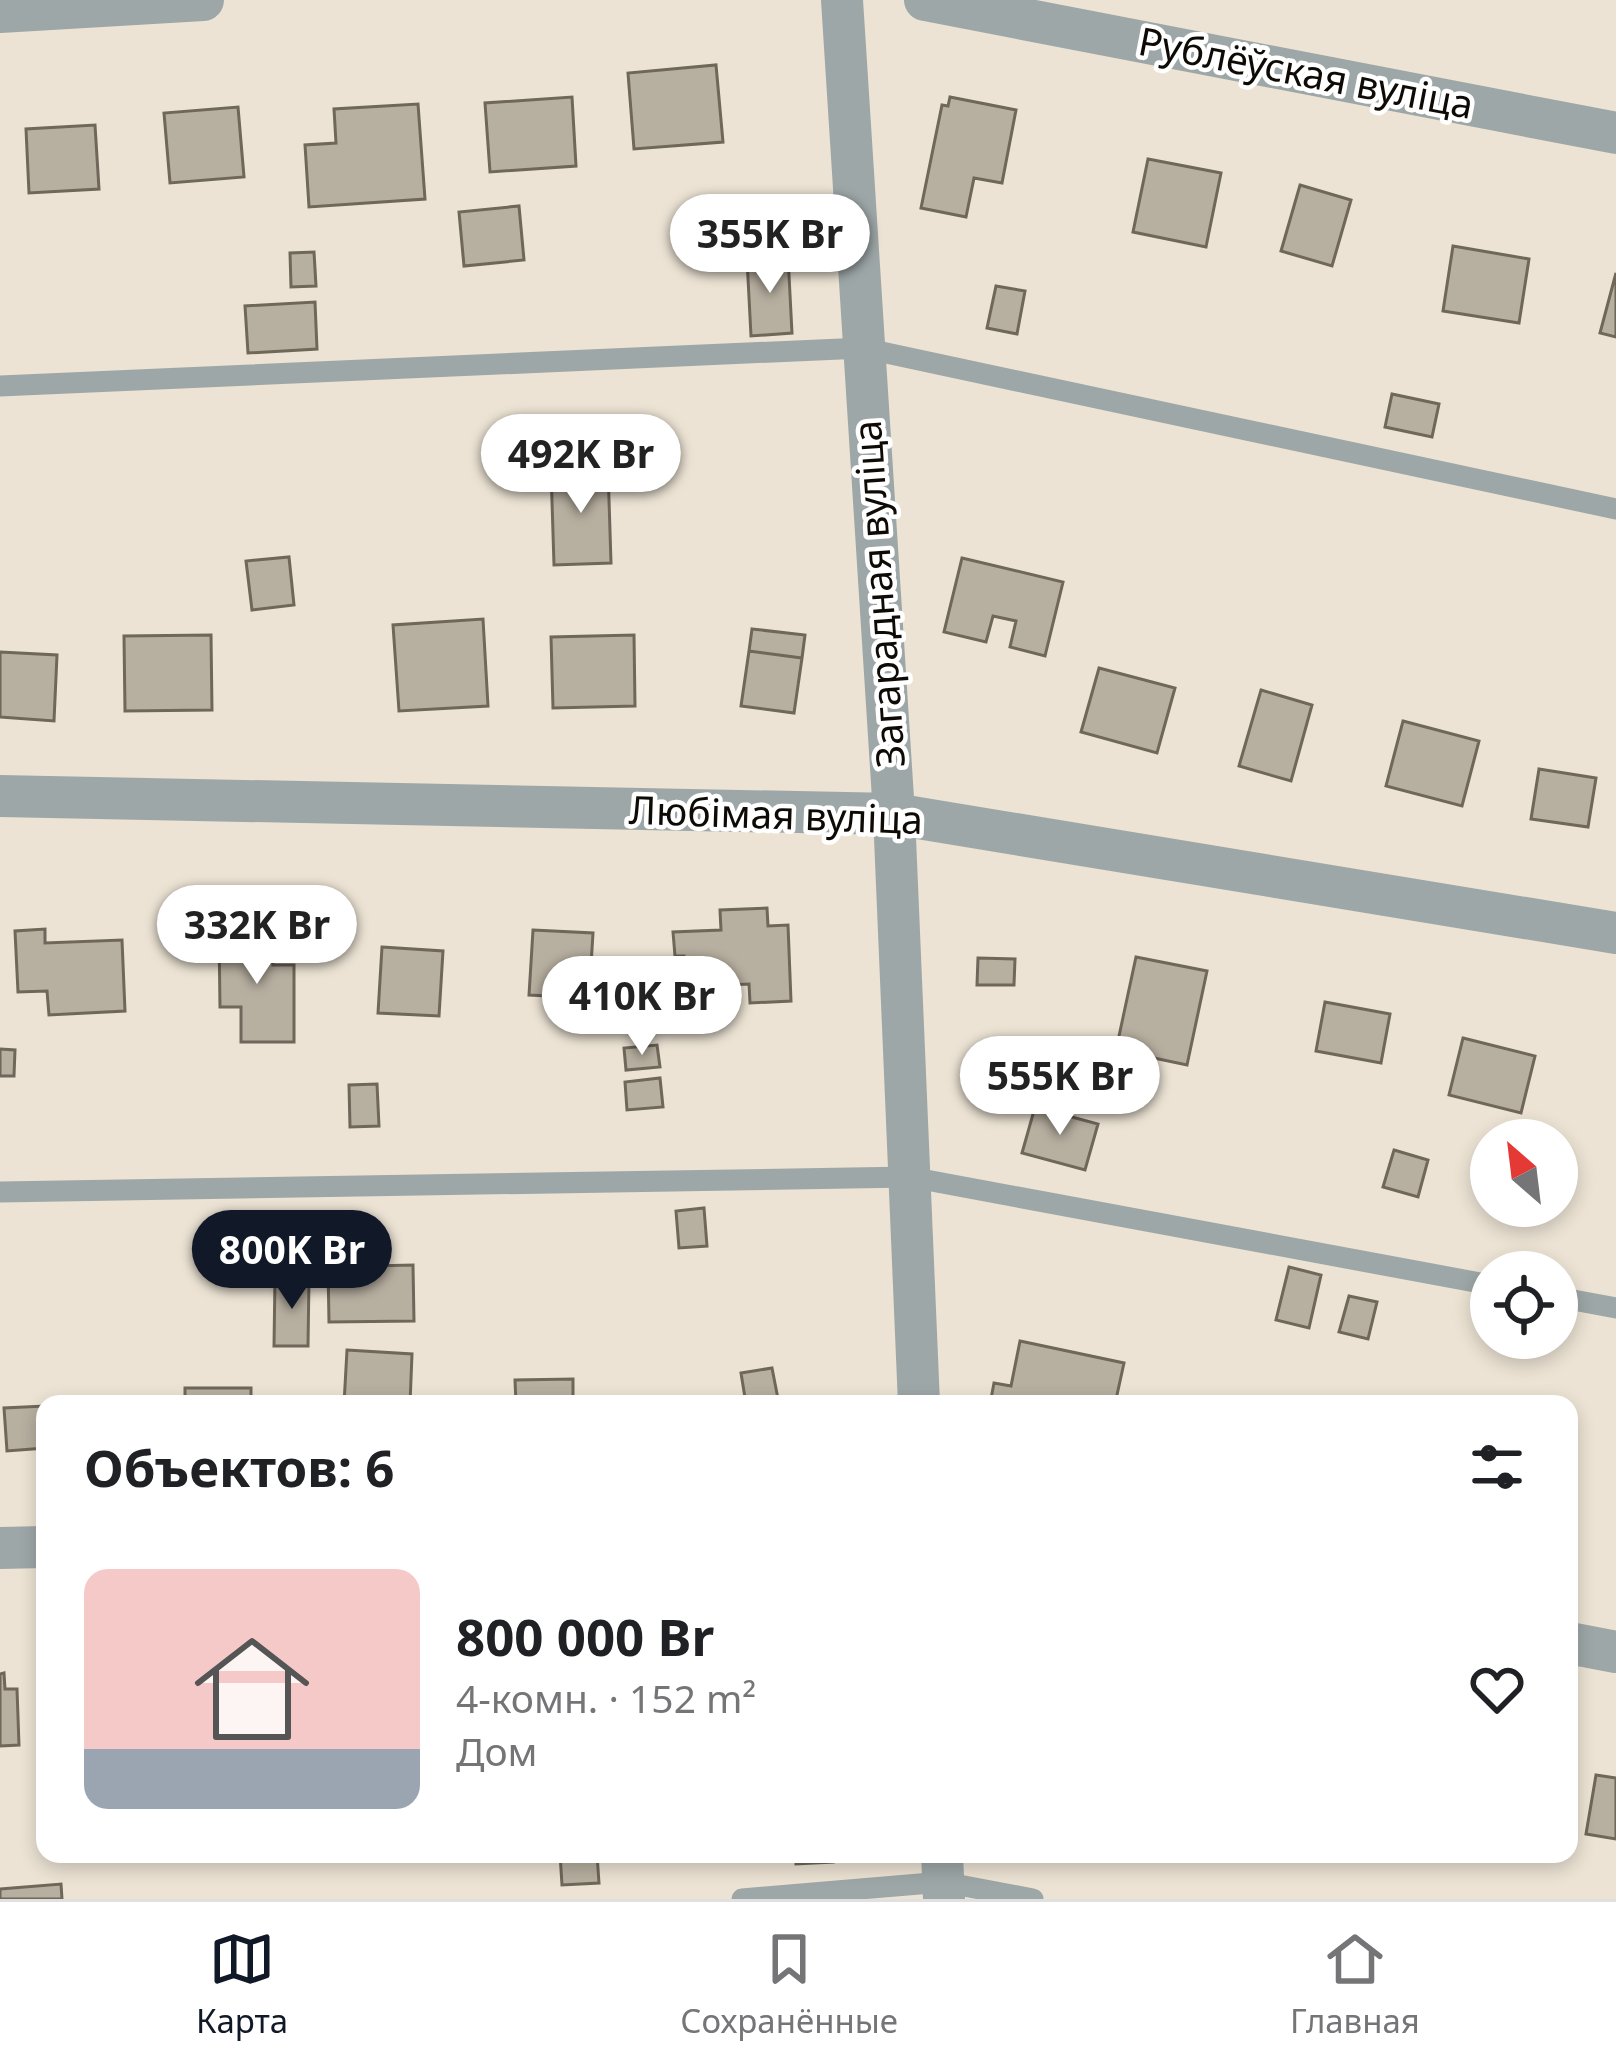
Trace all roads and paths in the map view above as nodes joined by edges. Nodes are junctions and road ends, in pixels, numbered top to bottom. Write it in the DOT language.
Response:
graph roads {
  1 [pos="203,0"];
  2 [pos="842,0"];
  3 [pos="925,0"];
  4 [pos="0,12"];
  5 [pos="1616,133"];
  6 [pos="863,348"];
  7 [pos="0,386"];
  8 [pos="1616,509"];
  9 [pos="0,796"];
  10 [pos="894,814"];
  11 [pos="1616,933"];
  12 [pos="910,1177"];
  13 [pos="0,1192"];
  14 [pos="1470,1281"];
  15 [pos="1578,1301"];
  16 [pos="1616,1308"];
  17 [pos="919,1395"];
  18 [pos="36,1547"];
  19 [pos="0,1548"];
  20 [pos="1578,1645"];
  21 [pos="1616,1652"];
  22 [pos="943,1878"];
  23 [pos="742,1899"];
  24 [pos="1033,1899"];
  1 -- 4 [label="street"];
  2 -- 6 [label="street, Загарадная вуліца"];
  3 -- 5 [label="street, Рублёўская вуліца"];
  6 -- 7 [label="lane"];
  6 -- 8 [label="lane"];
  6 -- 10 [label="street, Загарадная вуліца"];
  9 -- 10 [label="street, Любімая вуліца"];
  10 -- 11 [label="street, Любімая вуліца"];
  10 -- 12 [label="street, Загарадная вуліца"];
  12 -- 13 [label="lane"];
  12 -- 14 [label="lane"];
  12 -- 17 [label="street, Загарадная вуліца"];
  15 -- 16 [label="lane"];
  18 -- 19 [label="street"];
  20 -- 21 [label="street"];
  22 -- 23 [label="lane"];
  22 -- 24 [label="lane"];
}
